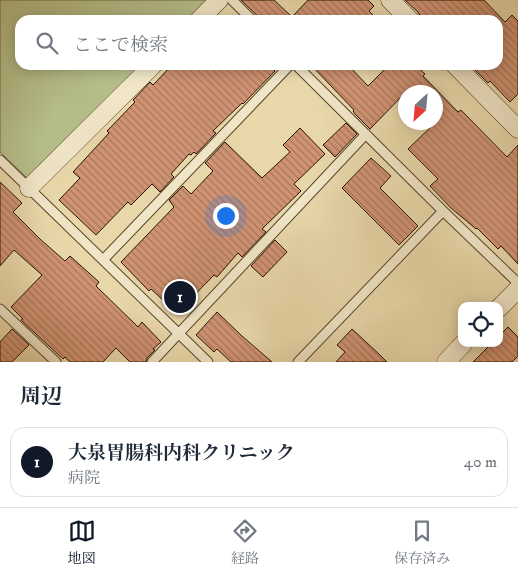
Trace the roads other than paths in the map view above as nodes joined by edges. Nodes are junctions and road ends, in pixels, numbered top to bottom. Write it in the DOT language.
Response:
graph roads {
  1 [pos="219,0"];
  2 [pos="232,0"];
  3 [pos="390,0"];
  4 [pos="204,15"];
  5 [pos="247,15"];
  6 [pos="405,15"];
  7 [pos="148,70"];
  8 [pos="285,70"];
  9 [pos="301,70"];
  10 [pos="460,70"];
  11 [pos="518,129"];
  12 [pos="366,134"];
  13 [pos="0,160"];
  14 [pos="29,188"];
  15 [pos="443,211"];
  16 [pos="103,260"];
  17 [pos="518,283"];
  18 [pos="518,289"];
  19 [pos="503,304"];
  20 [pos="0,308"];
  21 [pos="179,334"];
  22 [pos="460,347"];
  23 [pos="56,362"];
  24 [pos="152,362"];
  25 [pos="208,362"];
  26 [pos="298,362"];
  27 [pos="446,362"];
  1 -- 4 [label="street"];
  2 -- 5 [label="lane"];
  3 -- 6 [label="street"];
  7 -- 14 [label="street"];
  8 -- 16 [label="lane"];
  9 -- 12 [label="lane"];
  10 -- 11 [label="street"];
  12 -- 15 [label="lane"];
  12 -- 21 [label="lane"];
  13 -- 14 [label="lane"];
  14 -- 16 [label="lane"];
  15 -- 17 [label="lane"];
  15 -- 26 [label="lane"];
  16 -- 21 [label="lane"];
  18 -- 19 [label="street"];
  20 -- 23 [label="lane"];
  21 -- 24 [label="lane"];
  21 -- 25 [label="lane"];
  22 -- 27 [label="street"];
}
